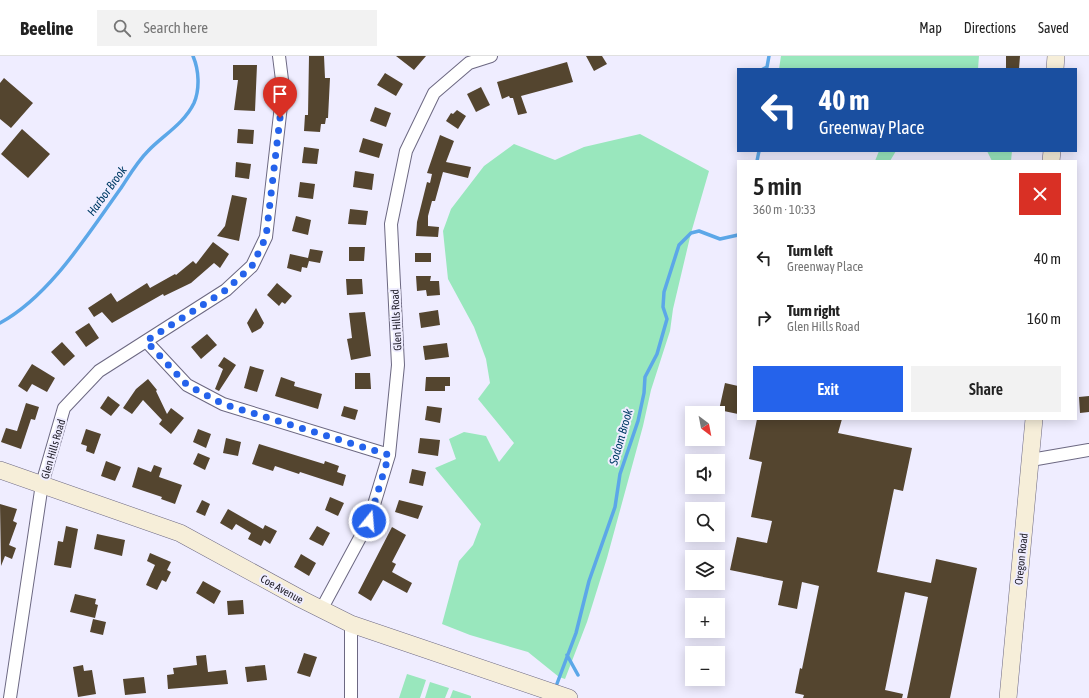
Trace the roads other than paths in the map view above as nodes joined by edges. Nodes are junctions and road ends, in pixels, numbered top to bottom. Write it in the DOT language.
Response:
graph roads {
  1 [pos="279,56"];
  2 [pos="491,56"];
  3 [pos="1056,56"];
  4 [pos="1055,68"];
  5 [pos="146,341"];
  6 [pos="1034,420"];
  7 [pos="1089,450"];
  8 [pos="389,455"];
  9 [pos="1031,460"];
  10 [pos="0,470"];
  11 [pos="42,484"];
  12 [pos="322,610"];
  13 [pos="351,624"];
  14 [pos="10,698"];
  15 [pos="351,698"];
  16 [pos="568,698"];
  17 [pos="1008,698"];
  1 -- 5 [label="street, Glen Hills Road"];
  2 -- 8 [label="street, Glen Hills Road"];
  3 -- 4 [label="street"];
  5 -- 8 [label="street"];
  5 -- 11 [label="street, Glen Hills Road"];
  6 -- 9 [label="street, Oregon Road"];
  7 -- 9 [label="street"];
  8 -- 12 [label="street, Glen Hills Road"];
  9 -- 17 [label="street, Oregon Road"];
  10 -- 11 [label="street, Coe Avenue"];
  11 -- 12 [label="street, Coe Avenue"];
  11 -- 14 [label="street, Glen Hills Road"];
  12 -- 13 [label="street, Coe Avenue"];
  13 -- 15 [label="street"];
  13 -- 16 [label="street, Coe Avenue"];
}
